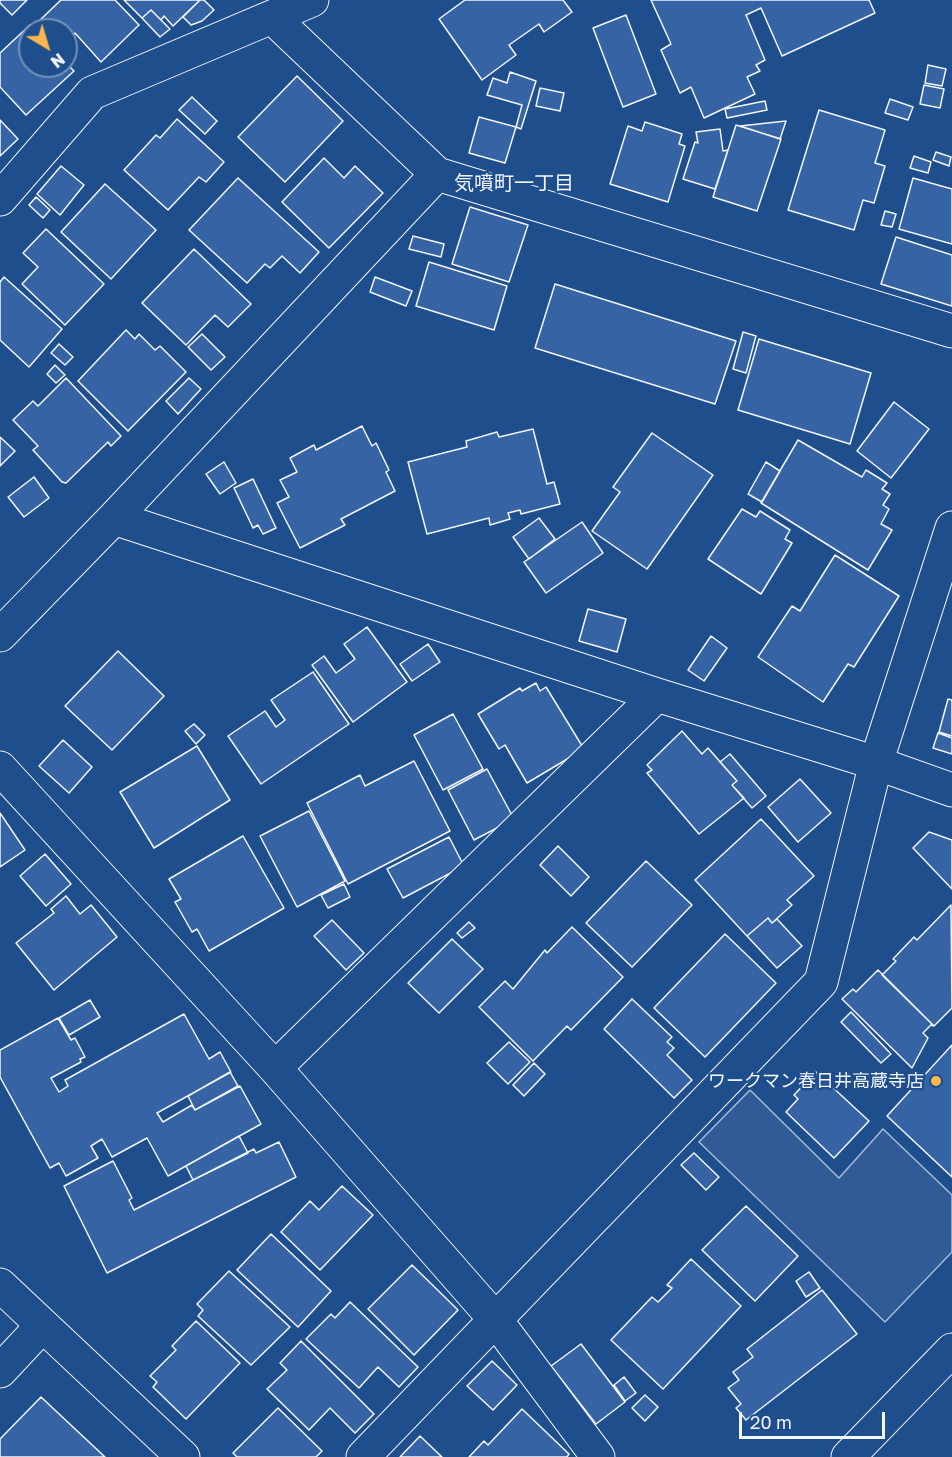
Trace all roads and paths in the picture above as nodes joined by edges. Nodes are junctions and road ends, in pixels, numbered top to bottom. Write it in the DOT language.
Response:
graph roads {
  1 [pos="312,0"];
  2 [pos="272,17"];
  3 [pos="437,174"];
  4 [pos="0,199"];
  5 [pos="952,331"];
  6 [pos="114,518"];
  7 [pos="952,528"];
  8 [pos="0,635"];
  9 [pos="657,695"];
  10 [pos="876,763"];
  11 [pos="0,768"];
  12 [pos="952,790"];
  13 [pos="274,1068"];
  14 [pos="0,1285"];
  15 [pos="495,1319"];
  16 [pos="42,1326"];
  17 [pos="952,1350"];
  18 [pos="0,1371"];
  19 [pos="183,1457"];
  20 [pos="363,1457"];
  21 [pos="598,1457"];
  22 [pos="848,1457"];
  1 -- 2 [label="street"];
  2 -- 3 [label="street"];
  2 -- 4 [label="street"];
  3 -- 5 [label="street"];
  3 -- 6 [label="street"];
  6 -- 8 [label="street"];
  6 -- 9 [label="street"];
  7 -- 10 [label="street"];
  9 -- 10 [label="street"];
  9 -- 13 [label="street"];
  10 -- 12 [label="street"];
  10 -- 15 [label="street"];
  11 -- 13 [label="street"];
  13 -- 15 [label="street"];
  14 -- 16 [label="street"];
  15 -- 20 [label="street"];
  15 -- 21 [label="street"];
  16 -- 18 [label="street"];
  16 -- 19 [label="street"];
  17 -- 22 [label="street"];
}
